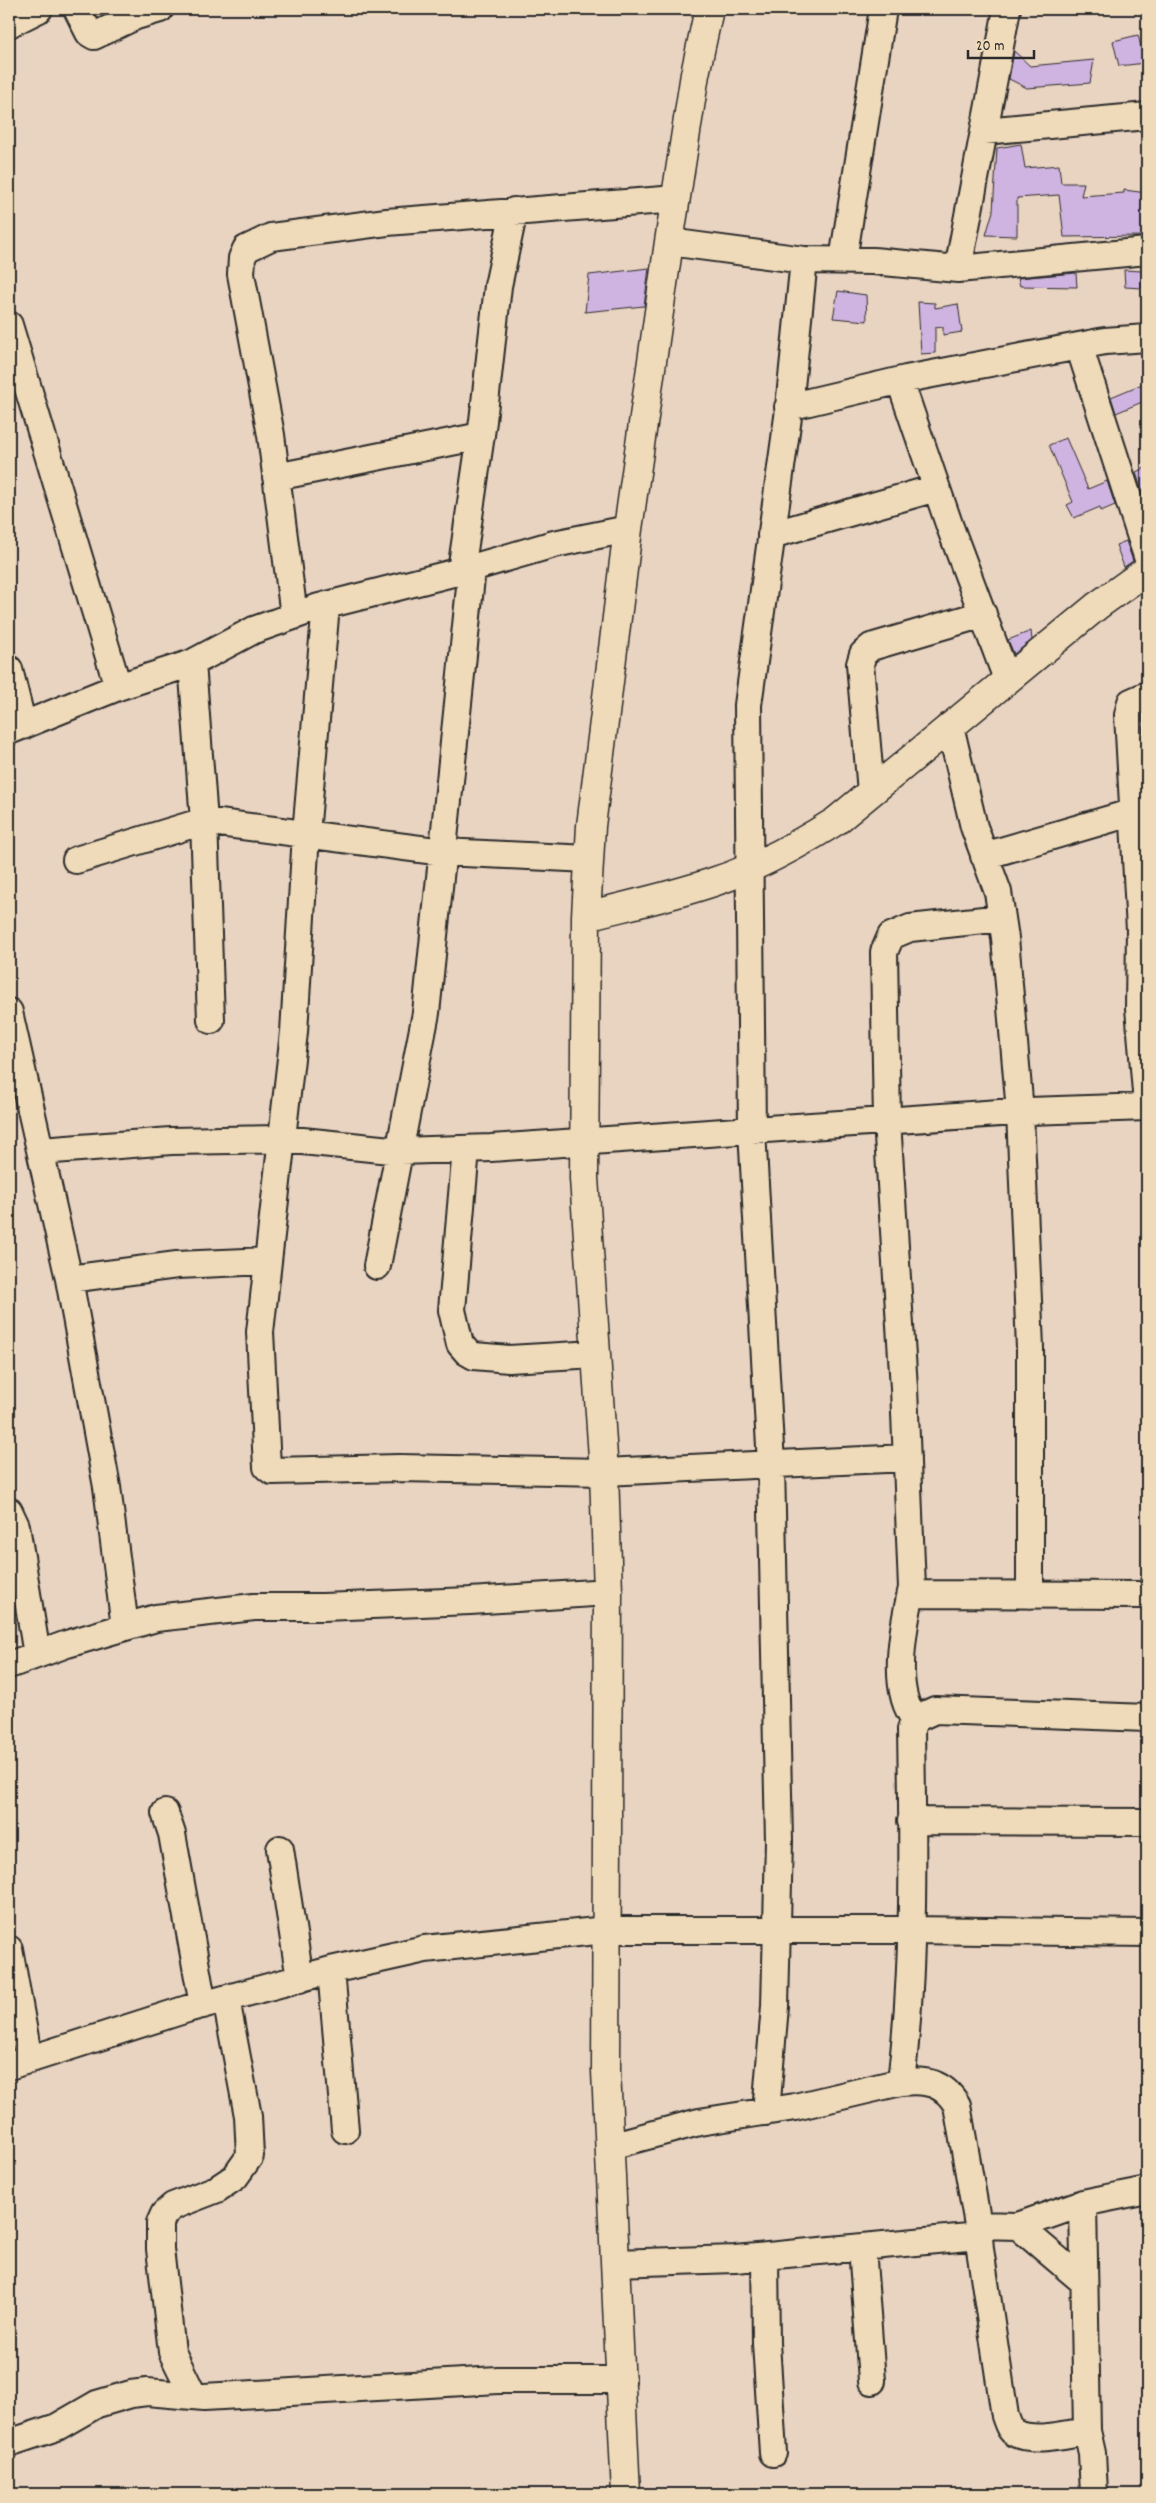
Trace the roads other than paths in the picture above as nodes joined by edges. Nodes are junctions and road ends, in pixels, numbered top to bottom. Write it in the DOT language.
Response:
graph roads {
  1 [pos="39,9"];
  2 [pos="78,9"];
  3 [pos="160,9"];
  4 [pos="709,9"];
  5 [pos="880,9"];
  6 [pos="1007,9"];
  7 [pos="1013,9"];
  8 [pos="9,24"];
  9 [pos="1147,116"];
  10 [pos="984,131"];
  11 [pos="676,199"];
  12 [pos="514,211"];
  13 [pos="669,242"];
  14 [pos="1147,251"];
  15 [pos="804,260"];
  16 [pos="843,260"];
  17 [pos="958,269"];
  18 [pos="9,325"];
  19 [pos="1147,338"];
  20 [pos="1079,346"];
  21 [pos="900,381"];
  22 [pos="788,408"];
  23 [pos="481,436"];
  24 [pos="276,476"];
  25 [pos="936,488"];
  26 [pos="628,529"];
  27 [pos="771,536"];
  28 [pos="1147,556"];
  29 [pos="467,569"];
  30 [pos="1147,570"];
  31 [pos="326,605"];
  32 [pos="983,614"];
  33 [pos="294,616"];
  34 [pos="192,663"];
  35 [pos="9,669"];
  36 [pos="1007,679"];
  37 [pos="118,687"];
  38 [pos="1147,696"];
  39 [pos="950,726"];
  40 [pos="16,729"];
  41 [pos="871,792"];
  42 [pos="1134,812"];
  43 [pos="204,821"];
  44 [pos="306,834"];
  45 [pos="443,852"];
  46 [pos="984,856"];
  47 [pos="589,859"];
  48 [pos="76,860"];
  49 [pos="748,868"];
  50 [pos="586,916"];
  51 [pos="1002,918"];
  52 [pos="9,1012"];
  53 [pos="211,1020"];
  54 [pos="1147,1106"];
  55 [pos="1020,1112"];
  56 [pos="887,1121"];
  57 [pos="752,1131"];
  58 [pos="283,1139"];
  59 [pos="584,1144"];
  60 [pos="466,1149"];
  61 [pos="400,1150"];
  62 [pos="41,1151"];
  63 [pos="268,1261"];
  64 [pos="377,1266"];
  65 [pos="69,1279"];
  66 [pos="596,1354"];
  67 [pos="907,1458"];
  68 [pos="771,1464"];
  69 [pos="604,1472"];
  70 [pos="9,1511"];
  71 [pos="608,1592"];
  72 [pos="910,1594"];
  73 [pos="1030,1595"];
  74 [pos="1147,1595"];
  75 [pos="125,1627"];
  76 [pos="37,1655"];
  77 [pos="9,1665"];
  78 [pos="1147,1718"];
  79 [pos="915,1719"];
  80 [pos="165,1813"];
  81 [pos="911,1821"];
  82 [pos="1147,1822"];
  83 [pos="280,1849"];
  84 [pos="606,1930"];
  85 [pos="911,1930"];
  86 [pos="777,1931"];
  87 [pos="1147,1933"];
  88 [pos="9,1949"];
  89 [pos="331,1970"];
  90 [pos="300,1979"];
  91 [pos="215,2002"];
  92 [pos="19,2063"];
  93 [pos="901,2082"];
  94 [pos="766,2112"];
  95 [pos="345,2130"];
  96 [pos="610,2146"];
  97 [pos="1147,2190"];
  98 [pos="1083,2203"];
  99 [pos="1018,2226"];
  100 [pos="979,2231"];
  101 [pos="862,2248"];
  102 [pos="765,2257"];
  103 [pos="615,2263"];
  104 [pos="1084,2282"];
  105 [pos="622,2380"];
  106 [pos="872,2381"];
  107 [pos="193,2395"];
  108 [pos="1087,2432"];
  109 [pos="9,2443"];
  110 [pos="773,2453"];
  111 [pos="626,2494"];
  112 [pos="1094,2494"];
  1 -- 8 [label="street"];
  2 -- 3 [label="street"];
  4 -- 11 [label="street"];
  5 -- 16 [label="street"];
  6 -- 7 [label="street"];
  6 -- 10 [label="street"];
  9 -- 10 [label="street"];
  10 -- 17 [label="street"];
  11 -- 12 [label="street"];
  11 -- 13 [label="street"];
  12 -- 23 [label="street"];
  12 -- 24 [label="street"];
  13 -- 15 [label="street"];
  13 -- 26 [label="street"];
  14 -- 17 [label="street"];
  15 -- 16 [label="street"];
  15 -- 22 [label="street"];
  16 -- 17 [label="street"];
  18 -- 37 [label="street"];
  19 -- 20 [label="street"];
  20 -- 21 [label="street"];
  20 -- 28 [label="street"];
  21 -- 22 [label="street"];
  21 -- 25 [label="street"];
  22 -- 27 [label="street"];
  23 -- 24 [label="street"];
  23 -- 29 [label="street"];
  24 -- 33 [label="street"];
  25 -- 27 [label="street"];
  25 -- 32 [label="street"];
  26 -- 29 [label="street"];
  26 -- 47 [label="street"];
  27 -- 49 [label="street"];
  29 -- 31 [label="street"];
  29 -- 45 [label="street"];
  30 -- 36 [label="street"];
  31 -- 33 [label="street"];
  31 -- 44 [label="street"];
  32 -- 36 [label="street"];
  32 -- 41 [label="street"];
  33 -- 34 [label="street"];
  34 -- 37 [label="street"];
  34 -- 43 [label="street"];
  35 -- 40 [label="street"];
  36 -- 39 [label="street"];
  37 -- 40 [label="street"];
  38 -- 42 [label="street"];
  39 -- 41 [label="street"];
  39 -- 46 [label="street"];
  41 -- 49 [label="street"];
  42 -- 46 [label="street"];
  42 -- 54 [label="street"];
  43 -- 44 [label="street"];
  43 -- 48 [label="street"];
  43 -- 53 [label="street"];
  44 -- 45 [label="street"];
  44 -- 58 [label="street"];
  45 -- 47 [label="street"];
  45 -- 61 [label="street"];
  46 -- 51 [label="street"];
  47 -- 50 [label="street"];
  49 -- 50 [label="street"];
  49 -- 57 [label="street"];
  50 -- 59 [label="street"];
  51 -- 55 [label="street"];
  51 -- 56 [label="street"];
  52 -- 62 [label="street"];
  54 -- 55 [label="street"];
  55 -- 56 [label="street"];
  55 -- 73 [label="street"];
  56 -- 57 [label="street"];
  56 -- 67 [label="street"];
  57 -- 59 [label="street"];
  57 -- 68 [label="street"];
  58 -- 61 [label="street"];
  58 -- 62 [label="street"];
  58 -- 63 [label="street"];
  59 -- 60 [label="street"];
  59 -- 66 [label="street"];
  60 -- 61 [label="street"];
  60 -- 66 [label="street"];
  61 -- 64 [label="street"];
  62 -- 65 [label="street"];
  63 -- 65 [label="street"];
  63 -- 69 [label="street"];
  65 -- 75 [label="street"];
  66 -- 69 [label="street"];
  67 -- 68 [label="street"];
  67 -- 72 [label="street"];
  68 -- 69 [label="street"];
  68 -- 86 [label="street"];
  69 -- 71 [label="street"];
  70 -- 76 [label="street"];
  71 -- 75 [label="street"];
  71 -- 84 [label="street"];
  72 -- 73 [label="street"];
  72 -- 79 [label="street"];
  73 -- 74 [label="street"];
  75 -- 76 [label="street"];
  76 -- 77 [label="street"];
  78 -- 79 [label="street"];
  79 -- 81 [label="street"];
  80 -- 91 [label="street"];
  81 -- 82 [label="street"];
  81 -- 85 [label="street"];
  83 -- 90 [label="street"];
  84 -- 86 [label="street"];
  84 -- 89 [label="street"];
  84 -- 96 [label="street"];
  85 -- 86 [label="street"];
  85 -- 87 [label="street"];
  85 -- 93 [label="street"];
  86 -- 94 [label="street"];
  88 -- 92 [label="street"];
  89 -- 90 [label="street"];
  89 -- 95 [label="street"];
  90 -- 91 [label="street"];
  91 -- 92 [label="street"];
  91 -- 107 [label="street"];
  93 -- 94 [label="street"];
  93 -- 100 [label="street"];
  94 -- 96 [label="street"];
  96 -- 103 [label="street"];
  97 -- 98 [label="street"];
  98 -- 99 [label="street"];
  98 -- 104 [label="street"];
  99 -- 100 [label="street"];
  99 -- 104 [label="street"];
  100 -- 101 [label="street"];
  100 -- 108 [label="street"];
  101 -- 102 [label="street"];
  101 -- 106 [label="street"];
  102 -- 103 [label="street"];
  102 -- 110 [label="street"];
  103 -- 105 [label="street"];
  104 -- 108 [label="street"];
  105 -- 107 [label="street"];
  105 -- 111 [label="street"];
  107 -- 109 [label="street"];
  108 -- 112 [label="street"];
}
